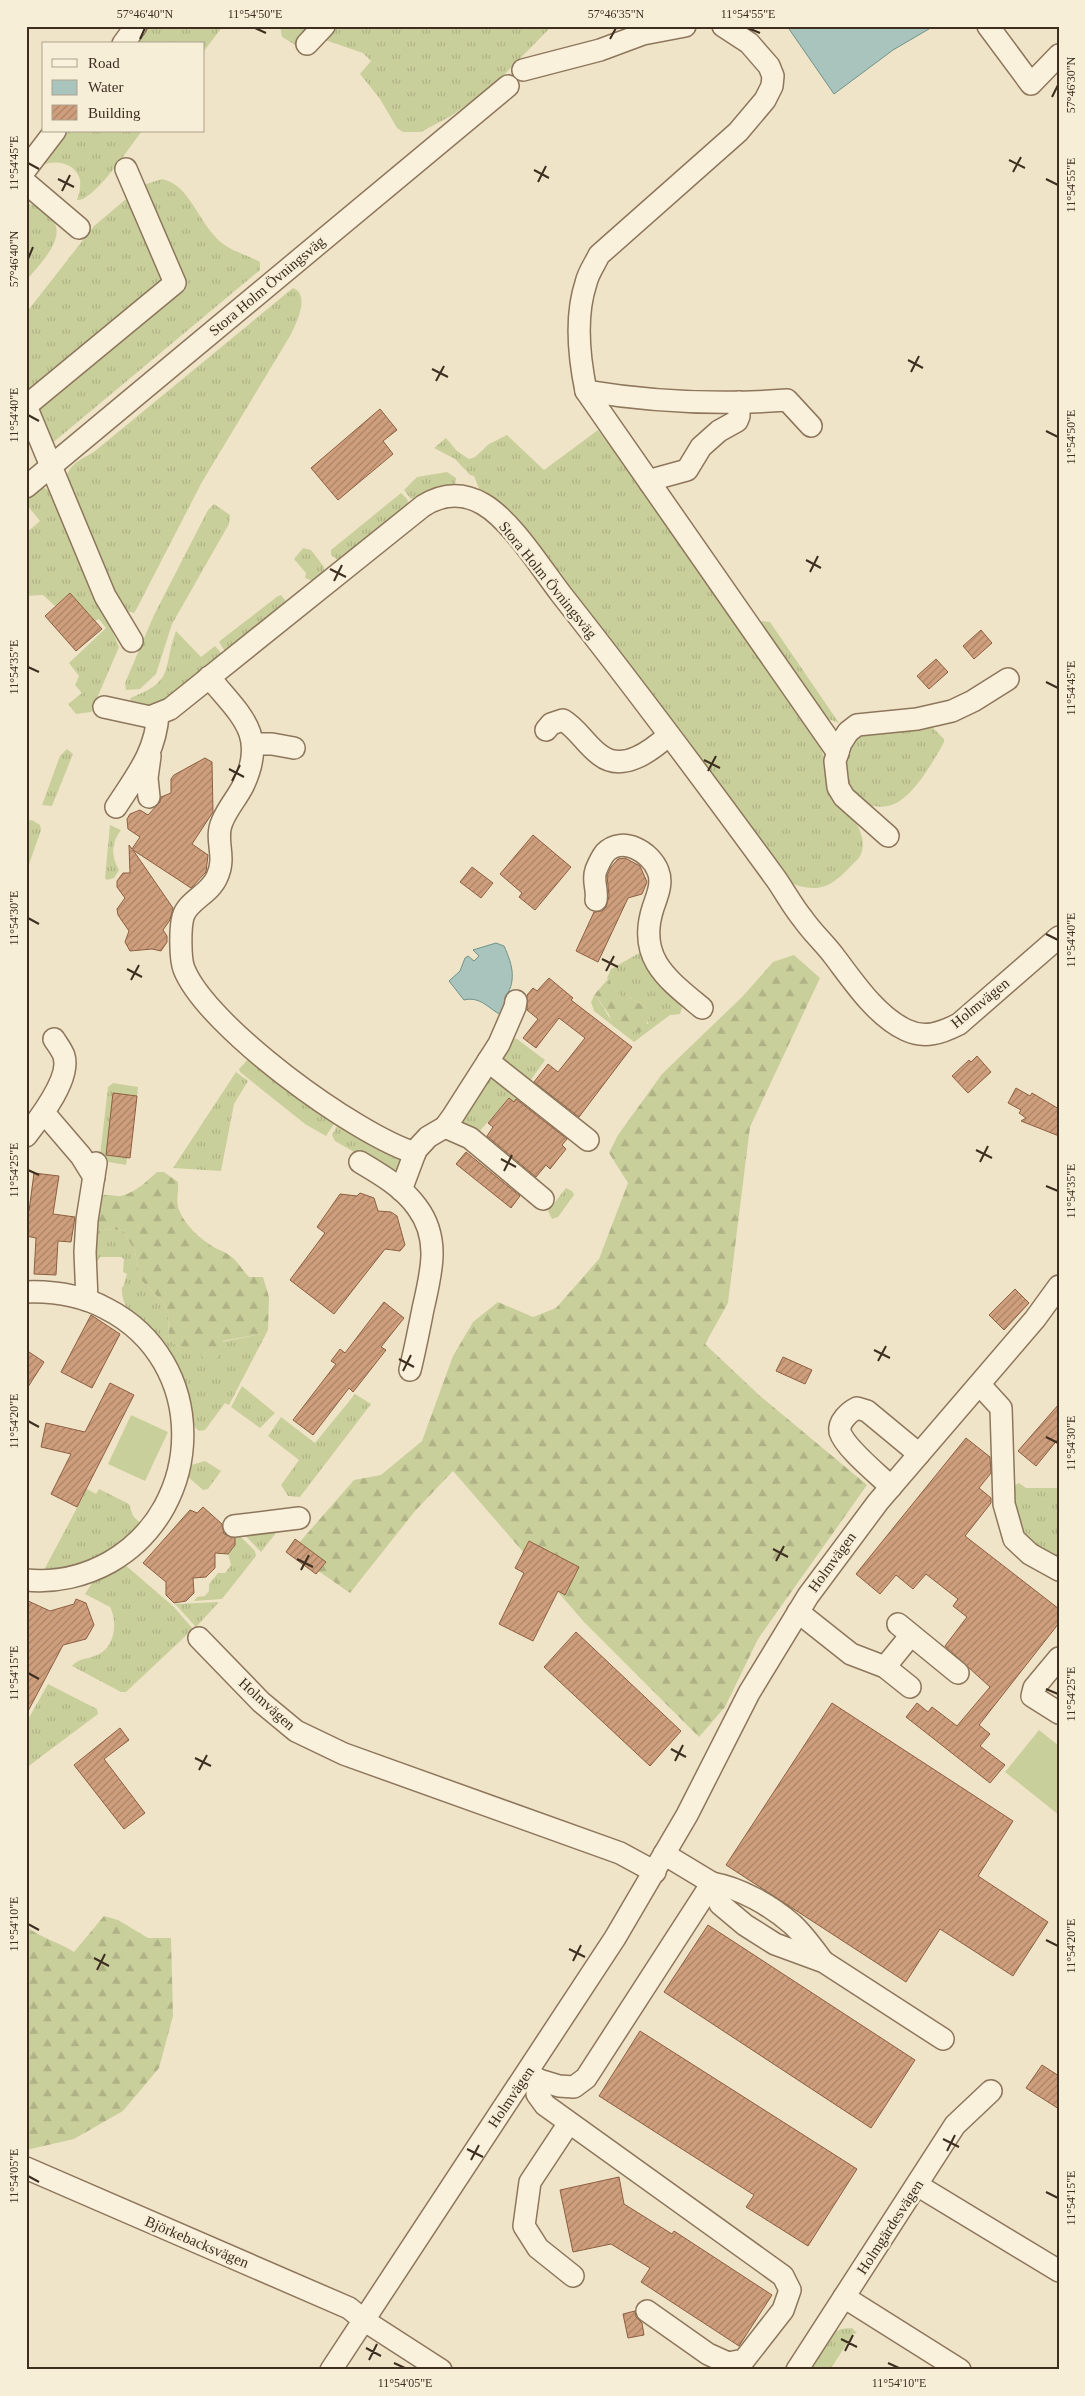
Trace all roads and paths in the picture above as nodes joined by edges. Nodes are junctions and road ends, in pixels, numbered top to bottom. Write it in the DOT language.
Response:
graph roads {
  1 [pos="136,26"];
  2 [pos="324,26"];
  3 [pos="685,26"];
  4 [pos="723,26"];
  5 [pos="988,26"];
  6 [pos="744,32"];
  7 [pos="124,42"];
  8 [pos="307,44"];
  9 [pos="1059,55"];
  10 [pos="524,70"];
  11 [pos="508,86"];
  12 [pos="55,132"];
  13 [pos="26,169"];
  14 [pos="126,169"];
  15 [pos="26,183"];
  16 [pos="80,228"];
  17 [pos="586,391"];
  18 [pos="739,402"];
  19 [pos="26,406"];
  20 [pos="811,426"];
  21 [pos="51,466"];
  22 [pos="650,483"];
  23 [pos="26,487"];
  24 [pos="132,641"];
  25 [pos="209,677"];
  26 [pos="1008,679"];
  27 [pos="104,707"];
  28 [pos="158,714"];
  29 [pos="546,730"];
  30 [pos="669,735"];
  31 [pos="254,744"];
  32 [pos="294,748"];
  33 [pos="838,753"];
  34 [pos="150,754"];
  35 [pos="149,797"];
  36 [pos="116,807"];
  37 [pos="888,836"];
  38 [pos="596,900"];
  39 [pos="1059,937"];
  40 [pos="831,952"];
  41 [pos="516,1001"];
  42 [pos="702,1008"];
  43 [pos="54,1039"];
  44 [pos="488,1062"];
  45 [pos="44,1114"];
  46 [pos="445,1127"];
  47 [pos="26,1136"];
  48 [pos="588,1140"];
  49 [pos="415,1153"];
  50 [pos="360,1162"];
  51 [pos="401,1190"];
  52 [pos="543,1199"];
  53 [pos="1059,1286"];
  54 [pos="26,1292"];
  55 [pos="88,1300"];
  56 [pos="410,1370"];
  57 [pos="980,1384"];
  58 [pos="919,1454"];
  59 [pos="891,1487"];
  60 [pos="299,1518"];
  61 [pos="234,1526"];
  62 [pos="1059,1570"];
  63 [pos="26,1580"];
  64 [pos="798,1612"];
  65 [pos="199,1638"];
  66 [pos="1059,1658"];
  67 [pos="885,1667"];
  68 [pos="958,1673"];
  69 [pos="910,1687"];
  70 [pos="1059,1713"];
  71 [pos="659,1863"];
  72 [pos="712,1883"];
  73 [pos="943,2039"];
  74 [pos="533,2076"];
  75 [pos="991,2091"];
  76 [pos="569,2123"];
  77 [pos="26,2168"];
  78 [pos="917,2185"];
  79 [pos="1059,2270"];
  80 [pos="573,2276"];
  81 [pos="844,2297"];
  82 [pos="647,2311"];
  83 [pos="365,2321"];
  84 [pos="331,2370"];
  85 [pos="441,2370"];
  86 [pos="797,2370"];
  87 [pos="960,2370"];
  1 -- 7 [label="street"];
  2 -- 8 [label="street"];
  3 -- 10 [label="street"];
  4 -- 6 [label="street"];
  5 -- 9 [label="street"];
  6 -- 17 [label="street"];
  11 -- 21 [label="street, Stora Holm Övningsväg"];
  12 -- 13 [label="street"];
  14 -- 19 [label="street"];
  15 -- 16 [label="street"];
  17 -- 18 [label="street"];
  17 -- 22 [label="street"];
  18 -- 20 [label="street"];
  18 -- 22 [label="street"];
  19 -- 21 [label="street"];
  21 -- 23 [label="street, Stora Holm Övningsväg"];
  21 -- 24 [label="street"];
  22 -- 33 [label="street"];
  25 -- 28 [label="street, Stora Holm Övningsväg"];
  25 -- 30 [label="street, Stora Holm Övningsväg"];
  25 -- 31 [label="street"];
  26 -- 33 [label="street"];
  27 -- 28 [label="street"];
  28 -- 34 [label="street"];
  29 -- 30 [label="street"];
  30 -- 40 [label="street, Stora Holm Övningsväg"];
  31 -- 32 [label="street"];
  31 -- 49 [label="street"];
  33 -- 37 [label="street"];
  34 -- 35 [label="street"];
  34 -- 36 [label="street"];
  38 -- 42 [label="street"];
  39 -- 40 [label="street, Holmvägen"];
  41 -- 44 [label="street"];
  43 -- 45 [label="street"];
  44 -- 46 [label="street"];
  44 -- 48 [label="street"];
  45 -- 47 [label="street"];
  45 -- 55 [label="street"];
  46 -- 49 [label="street"];
  46 -- 52 [label="street"];
  49 -- 51 [label="street"];
  50 -- 51 [label="street"];
  51 -- 56 [label="street"];
  53 -- 57 [label="street, Holmvägen"];
  54 -- 55 [label="street"];
  55 -- 63 [label="street"];
  57 -- 58 [label="street, Holmvägen"];
  57 -- 62 [label="street"];
  58 -- 59 [label="street, Holmvägen"];
  58 -- 59 [label="street"];
  59 -- 64 [label="street, Holmvägen"];
  60 -- 61 [label="street"];
  64 -- 67 [label="street"];
  64 -- 71 [label="street, Holmvägen"];
  65 -- 71 [label="street, Holmvägen"];
  66 -- 70 [label="street"];
  67 -- 68 [label="street"];
  67 -- 69 [label="street"];
  71 -- 72 [label="street"];
  71 -- 74 [label="street, Holmvägen"];
  72 -- 73 [label="street"];
  72 -- 74 [label="street"];
  74 -- 76 [label="street"];
  74 -- 83 [label="street, Holmvägen"];
  75 -- 78 [label="street, Holmgärdesvägen"];
  76 -- 80 [label="street"];
  76 -- 82 [label="street"];
  77 -- 83 [label="street, Björkebacksvägen"];
  78 -- 79 [label="street"];
  78 -- 81 [label="street, Holmgärdesvägen"];
  81 -- 86 [label="street, Holmgärdesvägen"];
  81 -- 87 [label="street"];
  83 -- 84 [label="street, Holmvägen"];
  83 -- 85 [label="street"];
}
